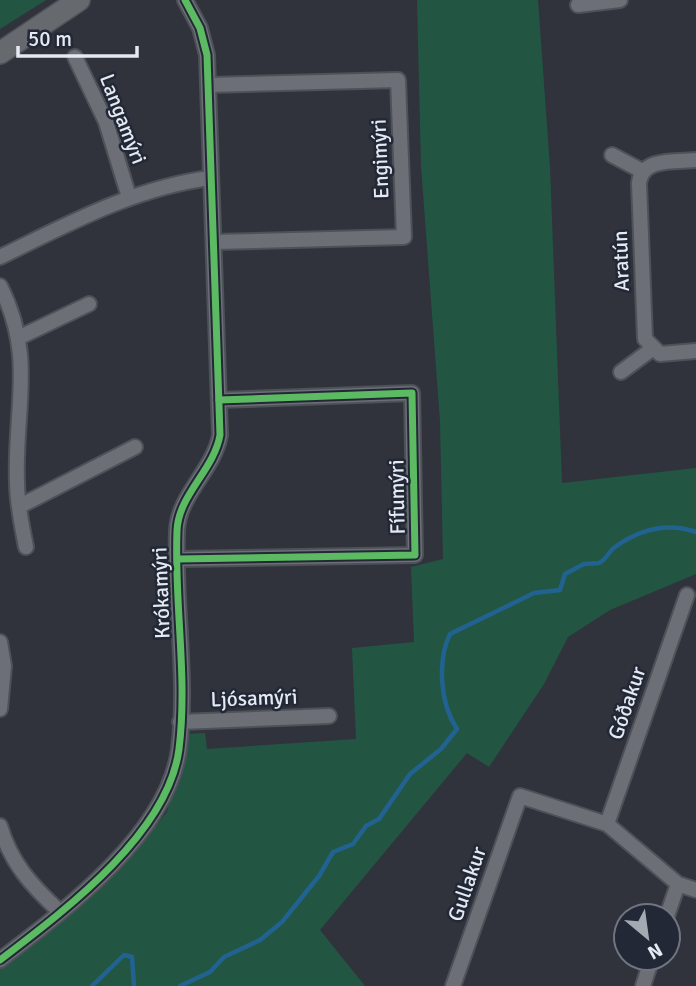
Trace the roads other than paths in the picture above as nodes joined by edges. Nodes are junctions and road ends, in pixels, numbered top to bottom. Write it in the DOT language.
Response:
graph roads {
  1 [pos="79,0"];
  2 [pos="185,0"];
  3 [pos="620,0"];
  4 [pos="578,5"];
  5 [pos="0,53"];
  6 [pos="75,57"];
  7 [pos="209,85"];
  8 [pos="612,155"];
  9 [pos="696,160"];
  10 [pos="642,171"];
  11 [pos="211,178"];
  12 [pos="129,197"];
  13 [pos="214,242"];
  14 [pos="0,257"];
  15 [pos="0,286"];
  16 [pos="89,304"];
  17 [pos="20,337"];
  18 [pos="652,349"];
  19 [pos="696,351"];
  20 [pos="621,372"];
  21 [pos="219,400"];
  22 [pos="135,447"];
  23 [pos="19,506"];
  24 [pos="26,547"];
  25 [pos="178,559"];
  26 [pos="687,595"];
  27 [pos="0,642"];
  28 [pos="0,709"];
  29 [pos="329,716"];
  30 [pos="180,722"];
  31 [pos="607,824"];
  32 [pos="0,826"];
  33 [pos="678,884"];
  34 [pos="696,890"];
  35 [pos="672,902"];
  36 [pos="59,911"];
  37 [pos="0,960"];
  38 [pos="453,986"];
  1 -- 5 [label="street"];
  2 -- 7 [label="street, Krókamýri"];
  3 -- 4 [label="street"];
  6 -- 12 [label="street, Langamýri"];
  7 -- 11 [label="street, Krókamýri"];
  7 -- 13 [label="street, Engimýri"];
  8 -- 10 [label="street"];
  9 -- 10 [label="street"];
  10 -- 18 [label="street, Aratún"];
  11 -- 12 [label="street, Langamýri"];
  11 -- 13 [label="street, Krókamýri"];
  12 -- 14 [label="street, Langamýri"];
  13 -- 21 [label="street, Krókamýri"];
  15 -- 17 [label="street"];
  16 -- 17 [label="street"];
  17 -- 23 [label="street"];
  18 -- 19 [label="street"];
  18 -- 20 [label="street"];
  21 -- 25 [label="street, Krókamýri"];
  21 -- 25 [label="street, Fífumýri"];
  22 -- 23 [label="street"];
  23 -- 24 [label="street"];
  25 -- 30 [label="street, Krókamýri"];
  26 -- 31 [label="street, Góðakur"];
  27 -- 28 [label="street"];
  29 -- 30 [label="street, Ljósamýri"];
  30 -- 36 [label="street, Krókamýri"];
  31 -- 33 [label="street"];
  31 -- 38 [label="street, Gullakur"];
  32 -- 36 [label="street"];
  33 -- 34 [label="street"];
  33 -- 35 [label="street"];
  36 -- 37 [label="street, Krókamýri"];
}
